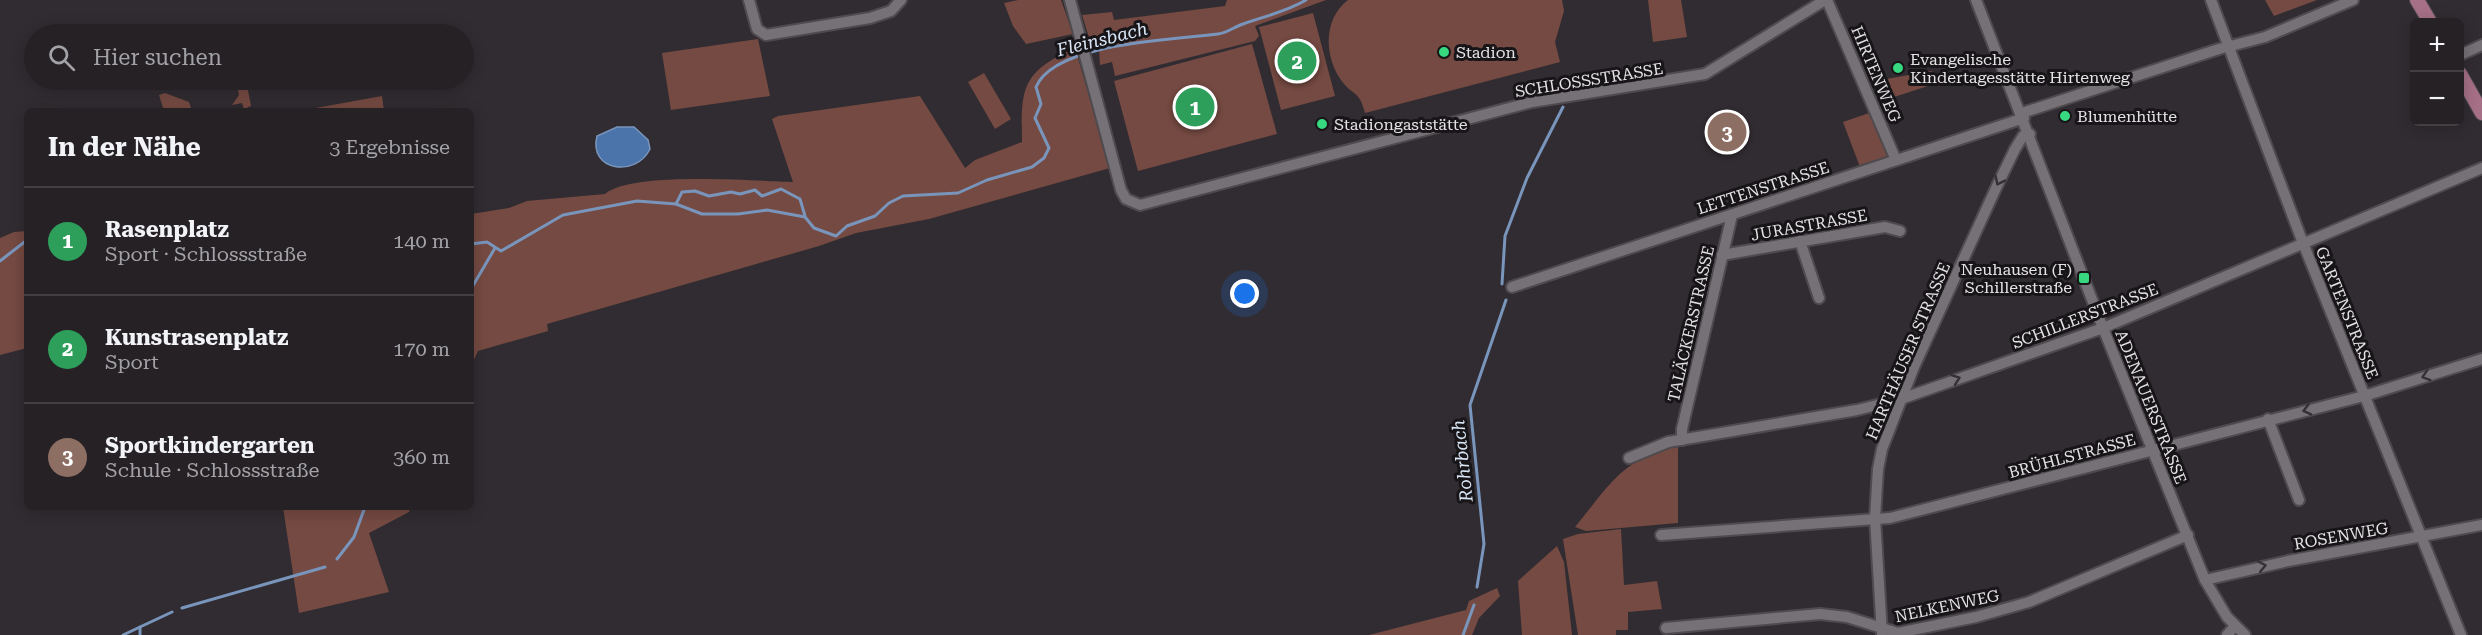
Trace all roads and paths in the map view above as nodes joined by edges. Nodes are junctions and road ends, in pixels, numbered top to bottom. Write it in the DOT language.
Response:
graph roads {
  1 [pos="750,0"];
  2 [pos="902,0"];
  3 [pos="1070,0"];
  4 [pos="1826,0"];
  5 [pos="1976,0"];
  6 [pos="2211,0"];
  7 [pos="2353,0"];
  8 [pos="2417,0"];
  9 [pos="2428,18"];
  10 [pos="2482,45"];
  11 [pos="2230,47"];
  12 [pos="2464,53"];
  13 [pos="2464,81"];
  14 [pos="2482,113"];
  15 [pos="2023,116"];
  16 [pos="2030,134"];
  17 [pos="1896,160"];
  18 [pos="2482,168"];
  19 [pos="1732,215"];
  20 [pos="1900,231"];
  21 [pos="1800,241"];
  22 [pos="2303,243"];
  23 [pos="1722,255"];
  24 [pos="1512,287"];
  25 [pos="1819,298"];
  26 [pos="2103,328"];
  27 [pos="2482,359"];
  28 [pos="2364,396"];
  29 [pos="1901,399"];
  30 [pos="2268,419"];
  31 [pos="1682,440"];
  32 [pos="2152,450"];
  33 [pos="1629,458"];
  34 [pos="2299,500"];
  35 [pos="1875,518"];
  36 [pos="2482,525"];
  37 [pos="1661,535"];
  38 [pos="2188,535"];
  39 [pos="2422,536"];
  40 [pos="2205,580"];
  41 [pos="2235,626"];
  42 [pos="1666,628"];
  43 [pos="1882,632"];
  44 [pos="2227,635"];
  45 [pos="2245,635"];
  46 [pos="2461,635"];
  1 -- 2 [label="street"];
  3 -- 4 [label="street, SCHLOSSSTRASSE"];
  4 -- 17 [label="street, HIRTENWEG"];
  5 -- 15 [label="street, ADENAUERSTRASSE"];
  6 -- 11 [label="street, GARTENSTRASSE"];
  7 -- 11 [label="street, LETTENSTRASSE"];
  8 -- 9 [label="main road"];
  10 -- 12 [label="street"];
  11 -- 15 [label="street, LETTENSTRASSE"];
  11 -- 22 [label="street, GARTENSTRASSE"];
  13 -- 14 [label="main road"];
  15 -- 16 [label="street, ADENAUERSTRASSE"];
  15 -- 17 [label="street, LETTENSTRASSE"];
  16 -- 26 [label="street, ADENAUERSTRASSE"];
  16 -- 29 [label="street, HARTHÄUSER STRASSE, one-way"];
  17 -- 19 [label="street, LETTENSTRASSE"];
  18 -- 22 [label="street, SCHILLERSTRASSE"];
  19 -- 23 [label="street, TALÄCKERSTRASSE"];
  19 -- 24 [label="street, LETTENSTRASSE"];
  20 -- 21 [label="street, JURASTRASSE"];
  21 -- 23 [label="street, JURASTRASSE"];
  21 -- 25 [label="street"];
  22 -- 26 [label="street, SCHILLERSTRASSE"];
  22 -- 28 [label="street, GARTENSTRASSE"];
  23 -- 31 [label="street, TALÄCKERSTRASSE"];
  29 -- 26 [label="street, SCHILLERSTRASSE, one-way"];
  26 -- 32 [label="street, ADENAUERSTRASSE"];
  27 -- 28 [label="street, BRÜHLSTRASSE, one-way"];
  28 -- 30 [label="street, BRÜHLSTRASSE, one-way"];
  28 -- 39 [label="street, GARTENSTRASSE"];
  29 -- 31 [label="street, SCHILLERSTRASSE"];
  29 -- 35 [label="street, HARTHÄUSER STRASSE"];
  30 -- 32 [label="street, BRÜHLSTRASSE"];
  30 -- 34 [label="street"];
  31 -- 33 [label="street, SCHILLERSTRASSE"];
  32 -- 35 [label="street, BRÜHLSTRASSE"];
  32 -- 38 [label="street, ADENAUERSTRASSE"];
  35 -- 37 [label="street, BRÜHLSTRASSE"];
  35 -- 43 [label="street, HARTHÄUSER STRASSE"];
  36 -- 39 [label="street, ROSENWEG"];
  38 -- 40 [label="street, ADENAUERSTRASSE"];
  38 -- 43 [label="street, NELKENWEG"];
  40 -- 39 [label="street, ROSENWEG, one-way"];
  39 -- 46 [label="street, GARTENSTRASSE"];
  40 -- 41 [label="street, ADENAUERSTRASSE"];
  41 -- 44 [label="street"];
  41 -- 45 [label="street, ADENAUERSTRASSE"];
  42 -- 43 [label="street, NELKENWEG"];
}
